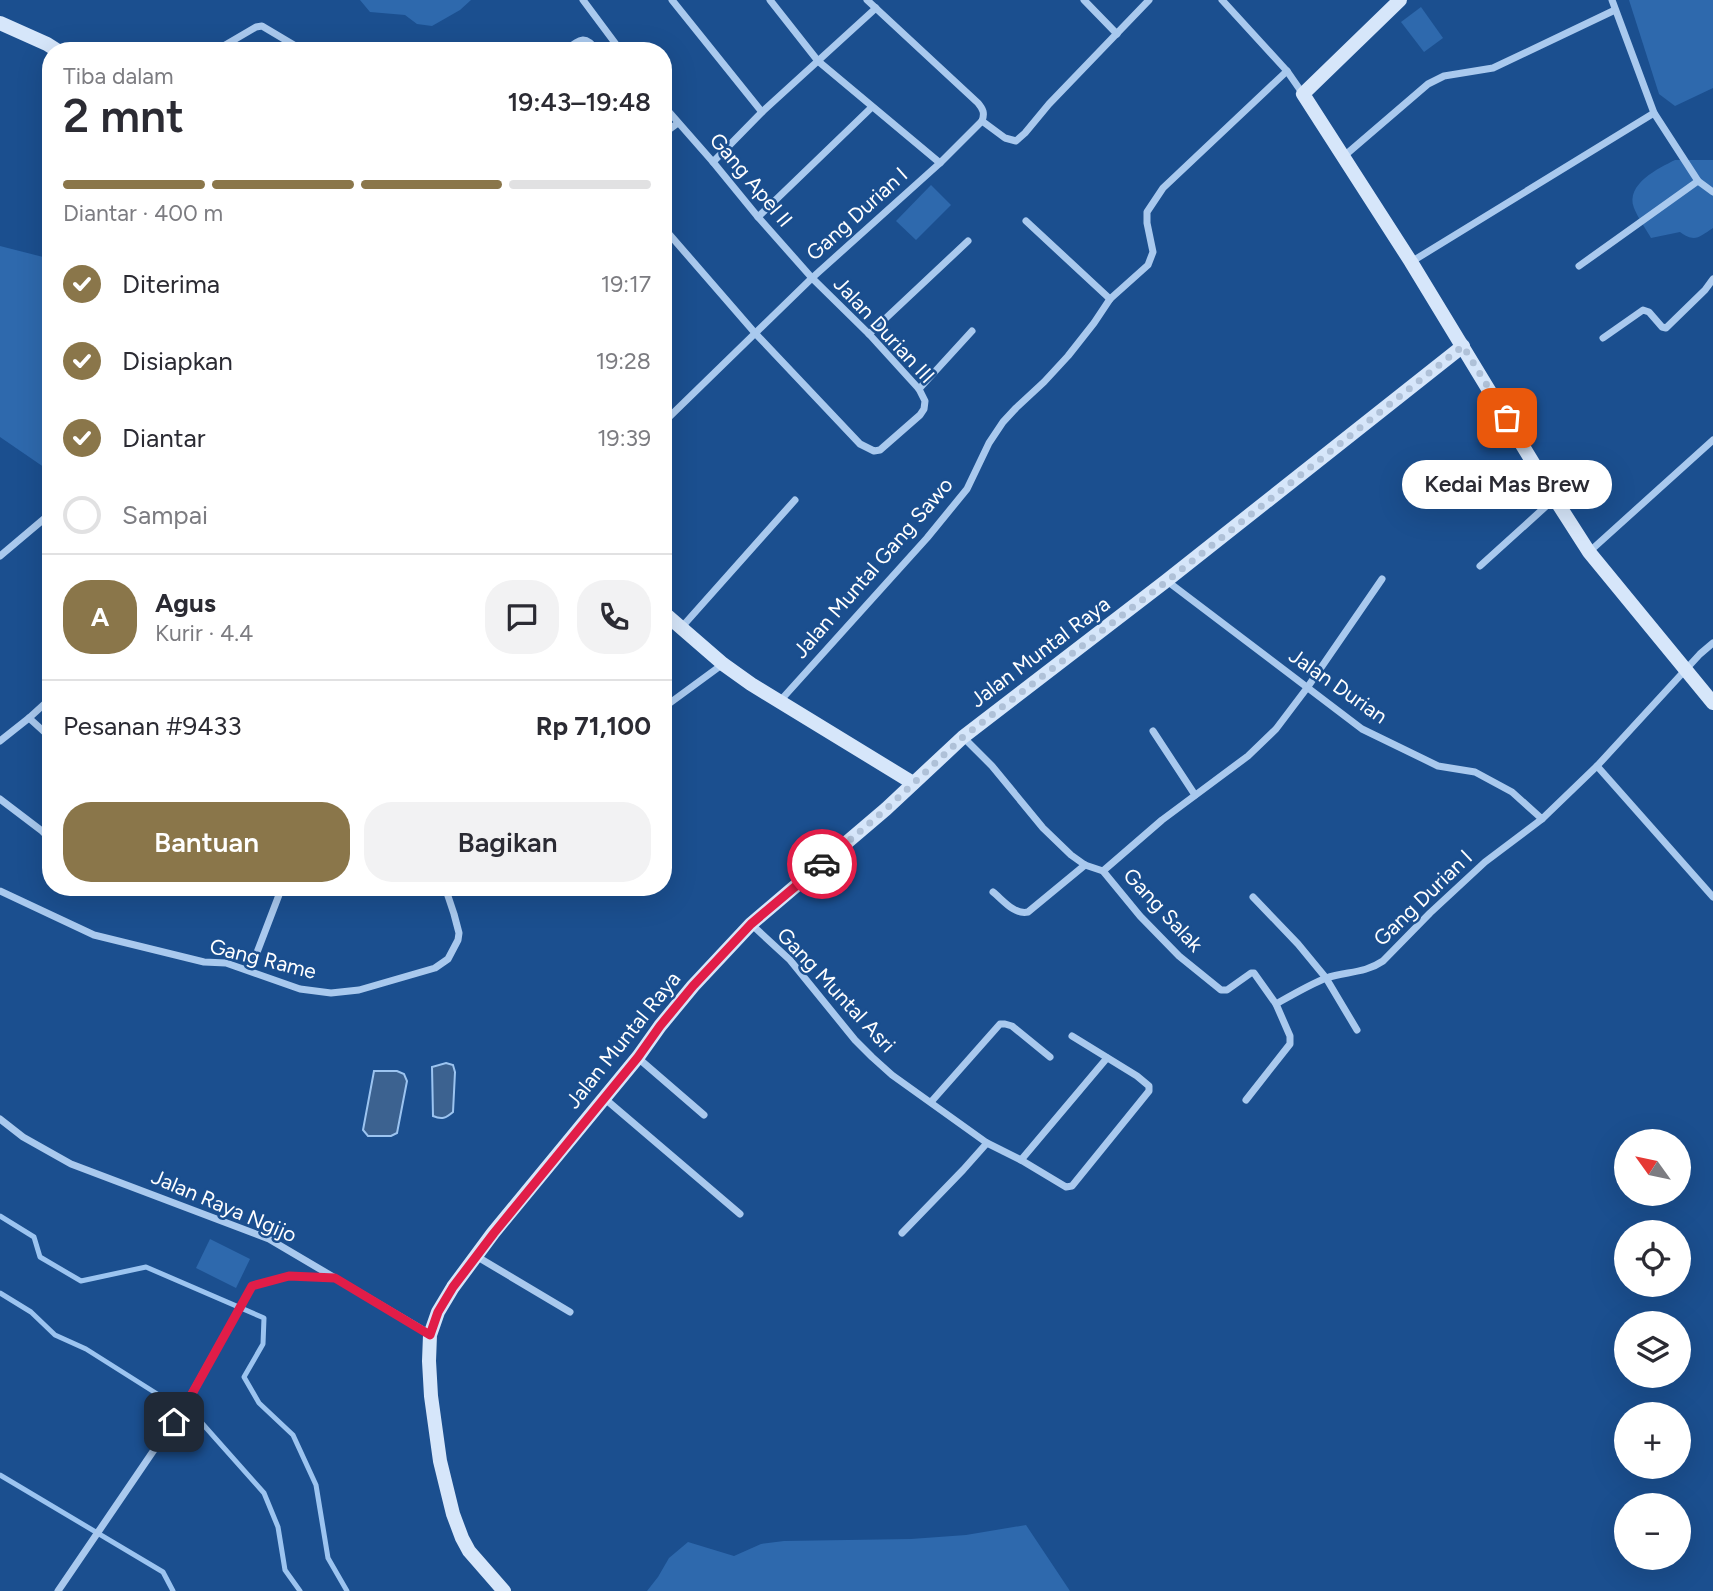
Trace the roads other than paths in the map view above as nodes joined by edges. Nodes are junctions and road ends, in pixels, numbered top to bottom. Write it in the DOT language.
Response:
graph roads {
  1 [pos="583,0"];
  2 [pos="673,0"];
  3 [pos="770,0"];
  4 [pos="867,0"];
  5 [pos="1084,0"];
  6 [pos="1149,0"];
  7 [pos="1222,0"];
  8 [pos="1400,0"];
  9 [pos="1612,0"];
  10 [pos="876,8"];
  11 [pos="1615,10"];
  12 [pos="0,23"];
  13 [pos="1117,34"];
  14 [pos="43,42"];
  15 [pos="230,42"];
  16 [pos="288,42"];
  17 [pos="614,42"];
  18 [pos="818,61"];
  19 [pos="1287,71"];
  20 [pos="1303,94"];
  21 [pos="872,107"];
  22 [pos="762,112"];
  23 [pos="1654,113"];
  24 [pos="672,115"];
  25 [pos="982,121"];
  26 [pos="678,122"];
  27 [pos="672,127"];
  28 [pos="1343,158"];
  29 [pos="713,162"];
  30 [pos="940,163"];
  31 [pos="1698,181"];
  32 [pos="1713,192"];
  33 [pos="758,217"];
  34 [pos="1026,221"];
  35 [pos="672,237"];
  36 [pos="968,241"];
  37 [pos="1412,262"];
  38 [pos="1579,265"];
  39 [pos="812,278"];
  40 [pos="1713,279"];
  41 [pos="1110,299"];
  42 [pos="972,331"];
  43 [pos="755,332"];
  44 [pos="869,334"];
  45 [pos="1603,338"];
  46 [pos="1463,346"];
  47 [pos="919,389"];
  48 [pos="672,415"];
  49 [pos="1713,440"];
  50 [pos="1555,499"];
  51 [pos="795,500"];
  52 [pos="42,521"];
  53 [pos="1589,552"];
  54 [pos="0,556"];
  55 [pos="1480,566"];
  56 [pos="1382,579"];
  57 [pos="1167,581"];
  58 [pos="672,620"];
  59 [pos="681,628"];
  60 [pos="1713,643"];
  61 [pos="723,664"];
  62 [pos="1686,670"];
  63 [pos="1307,688"];
  64 [pos="672,701"];
  65 [pos="779,701"];
  66 [pos="1713,703"];
  67 [pos="42,706"];
  68 [pos="29,718"];
  69 [pos="42,730"];
  70 [pos="1153,731"];
  71 [pos="963,737"];
  72 [pos="0,741"];
  73 [pos="1597,766"];
  74 [pos="913,783"];
  75 [pos="1195,795"];
  76 [pos="0,799"];
  77 [pos="1542,819"];
  78 [pos="42,831"];
  79 [pos="1085,864"];
  80 [pos="1103,871"];
  81 [pos="0,891"];
  82 [pos="993,892"];
  83 [pos="279,896"];
  84 [pos="447,896"];
  85 [pos="1252,897"];
  86 [pos="1713,897"];
  87 [pos="751,924"];
  88 [pos="256,955"];
  89 [pos="1326,978"];
  90 [pos="1276,1004"];
  91 [pos="1357,1030"];
  92 [pos="1072,1036"];
  93 [pos="638,1057"];
  94 [pos="1050,1057"];
  95 [pos="1107,1058"];
  96 [pos="603,1098"];
  97 [pos="1246,1100"];
  98 [pos="931,1102"];
  99 [pos="704,1115"];
  100 [pos="0,1119"];
  101 [pos="987,1143"];
  102 [pos="1021,1160"];
  103 [pos="740,1214"];
  104 [pos="902,1233"];
  105 [pos="476,1256"];
  106 [pos="335,1278"];
  107 [pos="570,1312"];
  108 [pos="430,1335"];
  109 [pos="58,1591"];
  110 [pos="504,1591"];
  1 -- 17 [label="street"];
  2 -- 22 [label="street"];
  3 -- 18 [label="street"];
  4 -- 10 [label="street"];
  5 -- 13 [label="street"];
  6 -- 13 [label="street"];
  7 -- 19 [label="street"];
  8 -- 20 [label="main road"];
  9 -- 11 [label="street"];
  10 -- 18 [label="street"];
  10 -- 25 [label="street"];
  11 -- 23 [label="street"];
  11 -- 28 [label="street"];
  12 -- 14 [label="main road"];
  13 -- 25 [label="street"];
  15 -- 16 [label="street"];
  18 -- 21 [label="street"];
  18 -- 22 [label="street"];
  19 -- 20 [label="street"];
  19 -- 41 [label="street, Jalan Muntal Gang Sawo"];
  20 -- 28 [label="main road"];
  21 -- 30 [label="street"];
  21 -- 33 [label="street"];
  22 -- 29 [label="street"];
  23 -- 31 [label="street"];
  23 -- 37 [label="street"];
  24 -- 26 [label="street, Gang Apel II"];
  25 -- 30 [label="street, Gang Durian I"];
  26 -- 27 [label="street"];
  26 -- 29 [label="street, Gang Apel II"];
  28 -- 37 [label="main road"];
  29 -- 33 [label="street, Gang Apel II"];
  30 -- 39 [label="street, Gang Durian I"];
  31 -- 32 [label="street"];
  31 -- 38 [label="street"];
  33 -- 39 [label="street, Gang Apel II"];
  34 -- 41 [label="street"];
  35 -- 43 [label="street"];
  36 -- 44 [label="street"];
  37 -- 46 [label="main road"];
  39 -- 43 [label="street, Gang Durian I"];
  39 -- 44 [label="street, Jalan Durian III"];
  40 -- 45 [label="street"];
  41 -- 65 [label="street, Jalan Muntal Gang Sawo"];
  42 -- 47 [label="street"];
  43 -- 47 [label="street, Jalan Durian III"];
  43 -- 48 [label="street, Gang Durian I"];
  44 -- 47 [label="street, Jalan Durian III"];
  46 -- 50 [label="main road"];
  46 -- 57 [label="main road, Jalan Muntal Raya"];
  49 -- 53 [label="street"];
  50 -- 53 [label="main road"];
  50 -- 55 [label="street"];
  51 -- 59 [label="street"];
  52 -- 54 [label="street"];
  53 -- 62 [label="main road"];
  56 -- 63 [label="street"];
  57 -- 63 [label="street, Jalan Durian"];
  57 -- 71 [label="main road, Jalan Muntal Raya"];
  58 -- 59 [label="main road"];
  59 -- 61 [label="main road"];
  60 -- 62 [label="street"];
  61 -- 64 [label="street"];
  61 -- 65 [label="main road"];
  62 -- 66 [label="main road"];
  62 -- 73 [label="street"];
  63 -- 75 [label="street"];
  63 -- 77 [label="street, Jalan Durian"];
  65 -- 74 [label="main road"];
  67 -- 68 [label="street"];
  68 -- 69 [label="street"];
  68 -- 72 [label="street"];
  70 -- 75 [label="street"];
  71 -- 74 [label="main road, Jalan Muntal Raya"];
  71 -- 79 [label="street, Gang Salak"];
  73 -- 77 [label="street"];
  73 -- 86 [label="street"];
  74 -- 87 [label="main road, Jalan Muntal Raya"];
  75 -- 80 [label="street"];
  76 -- 78 [label="street"];
  77 -- 89 [label="street, Gang Durian I"];
  79 -- 80 [label="street, Gang Salak"];
  79 -- 82 [label="street"];
  80 -- 90 [label="street, Gang Salak"];
  81 -- 84 [label="street, Gang Rame"];
  83 -- 88 [label="street"];
  85 -- 89 [label="street"];
  87 -- 93 [label="main road, Jalan Muntal Raya"];
  87 -- 98 [label="street, Gang Muntal Asri"];
  89 -- 90 [label="street, Gang Durian I"];
  89 -- 91 [label="street"];
  90 -- 97 [label="street"];
  92 -- 95 [label="street, Gang Muntal Asri"];
  93 -- 96 [label="main road, Jalan Muntal Raya"];
  93 -- 99 [label="street"];
  94 -- 98 [label="street"];
  95 -- 102 [label="street"];
  95 -- 102 [label="street, Gang Muntal Asri"];
  96 -- 103 [label="street"];
  96 -- 105 [label="main road, Jalan Muntal Raya"];
  98 -- 101 [label="street, Gang Muntal Asri"];
  100 -- 106 [label="street, Jalan Raya Ngijo"];
  101 -- 102 [label="street, Gang Muntal Asri"];
  101 -- 104 [label="street"];
  105 -- 107 [label="street"];
  105 -- 108 [label="main road, Jalan Muntal Raya"];
  106 -- 108 [label="street, Jalan Raya Ngijo"];
  106 -- 109 [label="street"];
  108 -- 110 [label="main road, Jalan Muntal Raya"];
}
